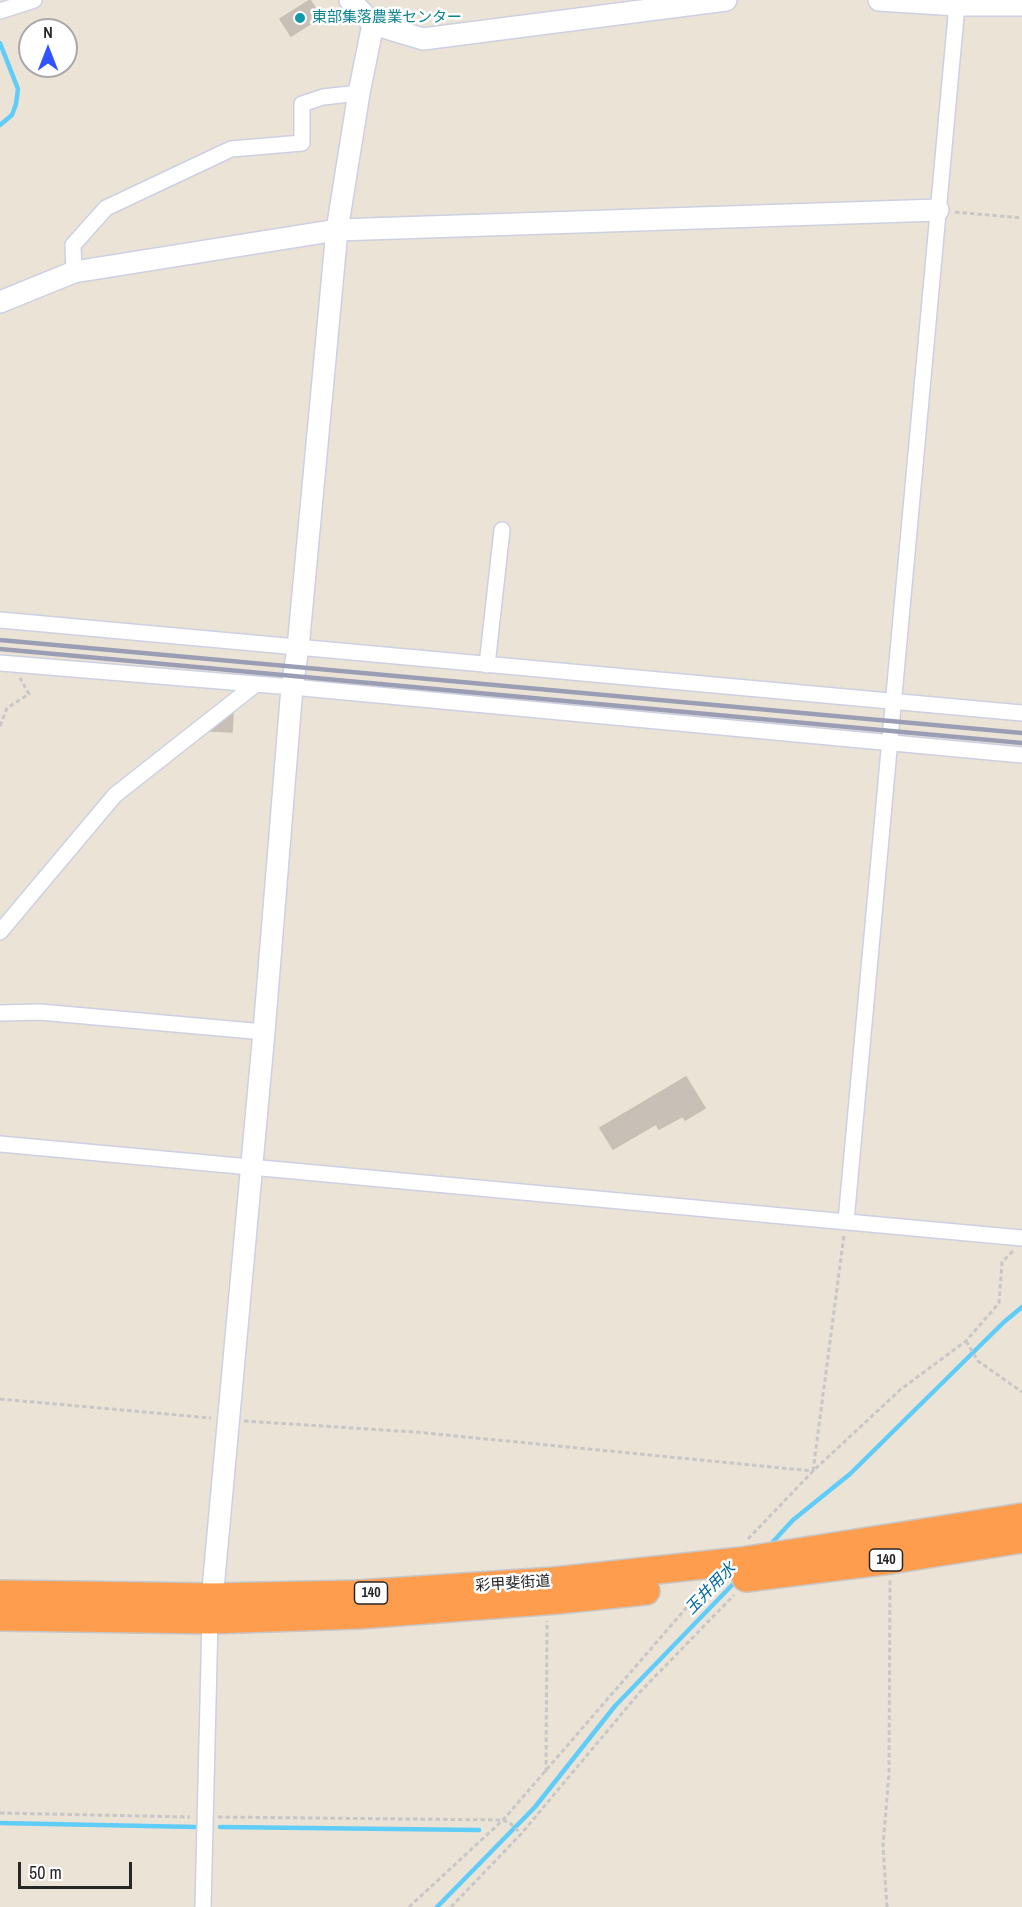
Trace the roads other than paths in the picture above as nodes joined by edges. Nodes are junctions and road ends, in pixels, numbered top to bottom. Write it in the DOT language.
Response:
graph roads {
  1 [pos="34,0"];
  2 [pos="350,0"];
  3 [pos="726,0"];
  4 [pos="879,0"];
  5 [pos="957,2"];
  6 [pos="1022,5"];
  7 [pos="0,11"];
  8 [pos="372,24"];
  9 [pos="359,93"];
  10 [pos="938,210"];
  11 [pos="337,230"];
  12 [pos="74,272"];
  13 [pos="0,302"];
  14 [pos="502,530"];
  15 [pos="0,620"];
  16 [pos="298,648"];
  17 [pos="6,664"];
  18 [pos="487,665"];
  19 [pos="256,684"];
  20 [pos="292,687"];
  21 [pos="894,701"];
  22 [pos="1022,713"];
  23 [pos="889,744"];
  24 [pos="1022,755"];
  25 [pos="0,932"];
  26 [pos="0,1014"];
  27 [pos="264,1032"];
  28 [pos="0,1144"];
  29 [pos="252,1167"];
  30 [pos="846,1221"];
  31 [pos="1019,1243"];
  32 [pos="1022,1517"];
  33 [pos="1022,1539"];
  34 [pos="728,1574"];
  35 [pos="0,1594"];
  36 [pos="212,1609"];
  37 [pos="0,1617"];
  38 [pos="203,1907"];
  1 -- 7 [label="street"];
  2 -- 8 [label="street"];
  3 -- 8 [label="street"];
  4 -- 5 [label="street"];
  5 -- 6 [label="street"];
  5 -- 10 [label="street"];
  8 -- 9 [label="street"];
  9 -- 11 [label="street"];
  9 -- 12 [label="street"];
  10 -- 11 [label="street"];
  10 -- 21 [label="street"];
  11 -- 12 [label="street"];
  11 -- 16 [label="street"];
  12 -- 13 [label="street"];
  14 -- 18 [label="street"];
  15 -- 16 [label="street"];
  16 -- 18 [label="street"];
  16 -- 20 [label="street"];
  17 -- 19 [label="street"];
  18 -- 21 [label="street"];
  19 -- 20 [label="street"];
  19 -- 25 [label="street"];
  20 -- 23 [label="street"];
  20 -- 27 [label="street"];
  21 -- 22 [label="street"];
  21 -- 23 [label="street"];
  23 -- 24 [label="street"];
  23 -- 30 [label="street"];
  26 -- 27 [label="street"];
  27 -- 29 [label="street"];
  28 -- 29 [label="street"];
  29 -- 30 [label="street"];
  29 -- 36 [label="street"];
  30 -- 31 [label="street"];
  32 -- 34 [label="highway, 彩甲斐街道 / 140"];
  33 -- 34 [label="highway, 彩甲斐街道 / 140"];
  34 -- 36 [label="highway, 彩甲斐街道 / 140"];
  34 -- 36 [label="highway, 彩甲斐街道 / 140"];
  35 -- 36 [label="highway, 彩甲斐街道 / 140"];
  36 -- 37 [label="highway, 彩甲斐街道 / 140"];
  36 -- 38 [label="street"];
}
